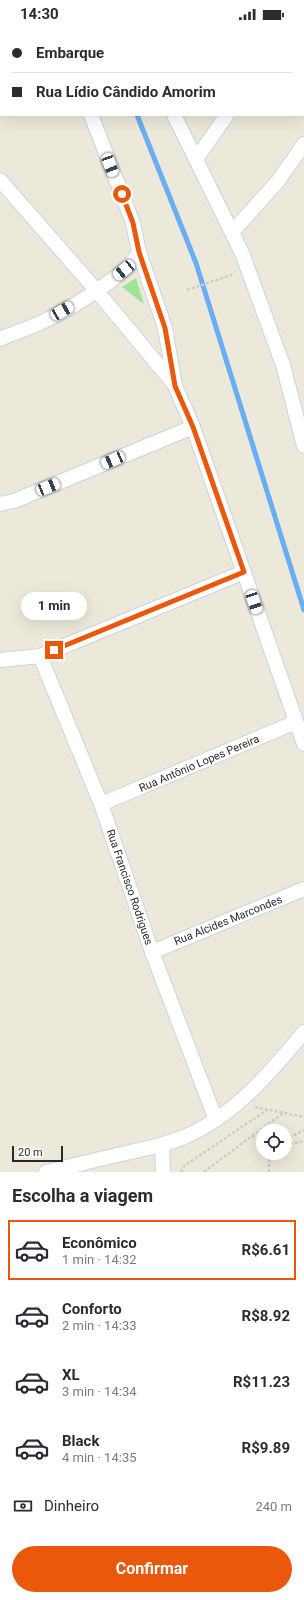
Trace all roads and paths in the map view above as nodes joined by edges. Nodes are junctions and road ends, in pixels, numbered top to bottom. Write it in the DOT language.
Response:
graph roads {
  1 [pos="91,116"];
  2 [pos="174,116"];
  3 [pos="226,116"];
  4 [pos="304,144"];
  5 [pos="196,159"];
  6 [pos="0,180"];
  7 [pos="233,231"];
  8 [pos="139,252"];
  9 [pos="239,272"];
  10 [pos="96,290"];
  11 [pos="187,290"];
  12 [pos="0,339"];
  13 [pos="175,386"];
  14 [pos="193,427"];
  15 [pos="304,446"];
  16 [pos="0,504"];
  17 [pos="244,572"];
  18 [pos="40,656"];
  19 [pos="0,660"];
  20 [pos="296,722"];
  21 [pos="304,744"];
  22 [pos="101,804"];
  23 [pos="304,889"];
  24 [pos="152,952"];
  25 [pos="304,1032"];
  26 [pos="237,1104"];
  27 [pos="266,1110"];
  28 [pos="283,1113"];
  29 [pos="304,1117"];
  30 [pos="216,1120"];
  31 [pos="304,1130"];
  32 [pos="252,1136"];
  33 [pos="292,1136"];
  34 [pos="256,1139"];
  35 [pos="304,1141"];
  36 [pos="292,1144"];
  37 [pos="162,1145"];
  38 [pos="269,1160"];
  39 [pos="46,1172"];
  40 [pos="163,1172"];
  41 [pos="181,1172"];
  42 [pos="204,1172"];
  43 [pos="269,1172"];
  1 -- 8 [label="street"];
  2 -- 5 [label="street"];
  3 -- 5 [label="street"];
  4 -- 7 [label="street"];
  5 -- 7 [label="street"];
  6 -- 10 [label="street"];
  7 -- 15 [label="street"];
  8 -- 10 [label="street"];
  8 -- 13 [label="street"];
  9 -- 11 [label="path"];
  10 -- 12 [label="street"];
  10 -- 13 [label="street"];
  13 -- 14 [label="street"];
  14 -- 16 [label="street"];
  14 -- 17 [label="street"];
  17 -- 18 [label="street"];
  17 -- 20 [label="street"];
  18 -- 19 [label="street"];
  18 -- 22 [label="street, Rua Francisco Rodrigues"];
  20 -- 21 [label="street"];
  20 -- 22 [label="street, Rua Antônio Lopes Pereira"];
  22 -- 24 [label="street, Rua Francisco Rodrigues"];
  23 -- 24 [label="street, Rua Alcides Marcondes"];
  24 -- 30 [label="street, Rua Francisco Rodrigues"];
  25 -- 26 [label="street"];
  26 -- 27 [label="path"];
  26 -- 30 [label="street"];
  27 -- 28 [label="path"];
  27 -- 41 [label="path"];
  28 -- 29 [label="path"];
  28 -- 32 [label="path"];
  30 -- 37 [label="street"];
  31 -- 33 [label="path"];
  32 -- 34 [label="path"];
  32 -- 42 [label="path"];
  35 -- 36 [label="path"];
  37 -- 39 [label="street"];
  37 -- 40 [label="street"];
  38 -- 43 [label="path"];
}
